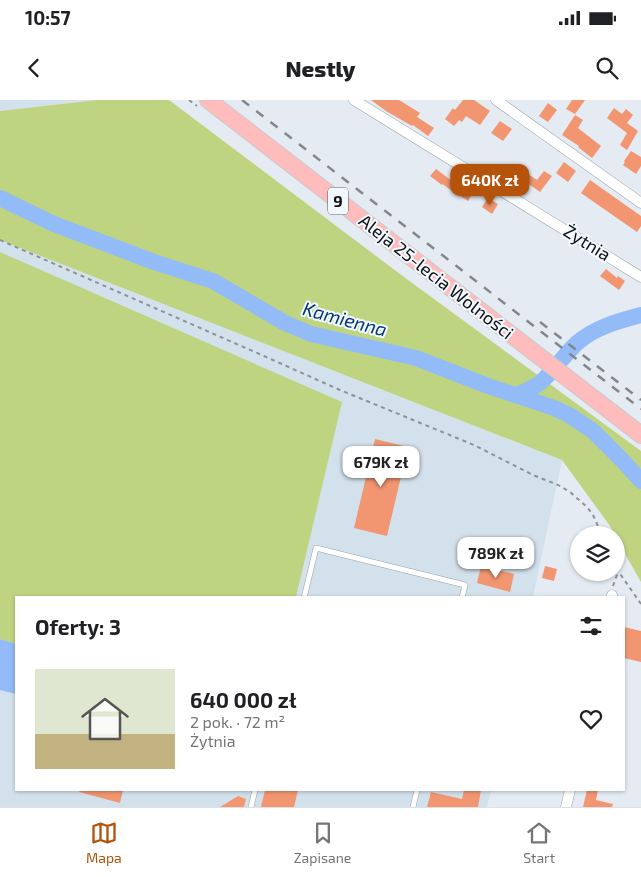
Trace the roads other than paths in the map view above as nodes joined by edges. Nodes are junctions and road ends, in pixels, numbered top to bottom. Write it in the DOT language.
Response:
graph roads {
  1 [pos="208,100"];
  2 [pos="354,100"];
  3 [pos="496,100"];
  4 [pos="641,203"];
  5 [pos="641,277"];
  6 [pos="641,435"];
  7 [pos="304,596"];
  8 [pos="462,596"];
  9 [pos="255,791"];
  10 [pos="417,791"];
  11 [pos="570,791"];
  12 [pos="251,807"];
  13 [pos="413,807"];
  14 [pos="566,807"];
  1 -- 6 [label="main road, Aleja 25-lecia Wolności / 9"];
  2 -- 5 [label="street, Żytnia"];
  3 -- 4 [label="street"];
  7 -- 8 [label="lane"];
  9 -- 12 [label="lane"];
  10 -- 13 [label="lane"];
  11 -- 14 [label="street"];
}
